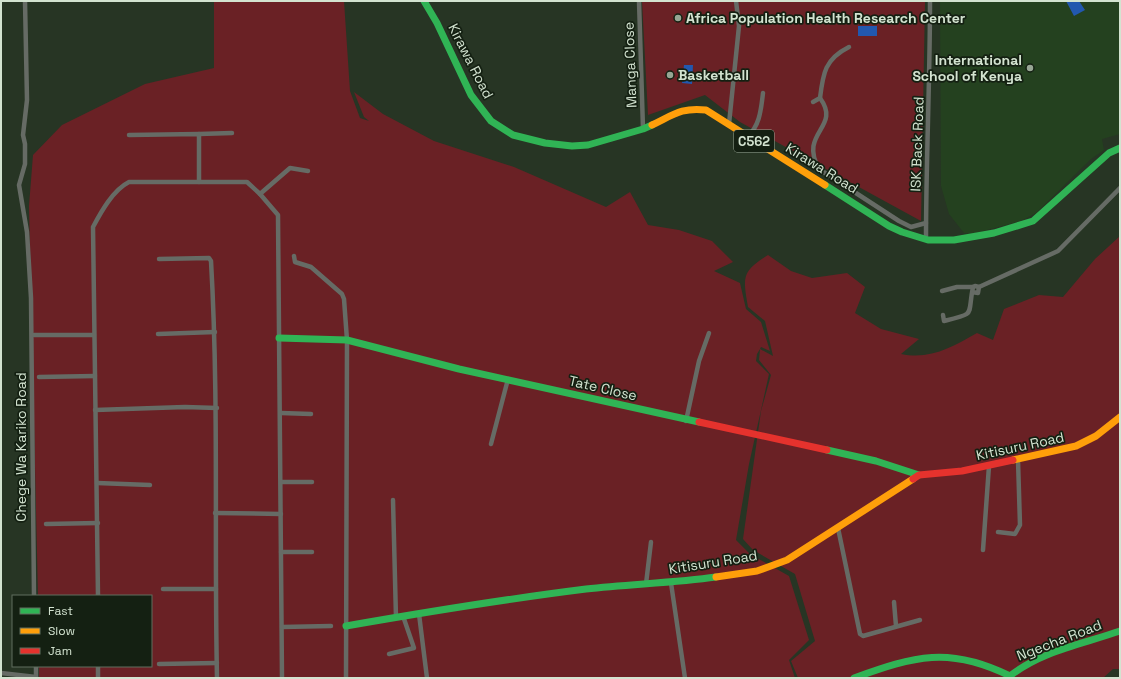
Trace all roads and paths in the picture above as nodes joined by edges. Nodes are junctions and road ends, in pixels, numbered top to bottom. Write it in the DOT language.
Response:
graph roads {
  1 [pos="25,1"];
  2 [pos="424,1"];
  3 [pos="640,1"];
  4 [pos="736,1"];
  5 [pos="930,1"];
  6 [pos="849,47"];
  7 [pos="763,93"];
  8 [pos="820,98"];
  9 [pos="813,102"];
  10 [pos="729,124"];
  11 [pos="643,129"];
  12 [pos="232,133"];
  13 [pos="199,134"];
  14 [pos="129,135"];
  15 [pos="748,137"];
  16 [pos="1120,148"];
  17 [pos="308,171"];
  18 [pos="199,182"];
  19 [pos="1120,188"];
  20 [pos="260,194"];
  21 [pos="926,224"];
  22 [pos="926,239"];
  23 [pos="294,256"];
  24 [pos="159,259"];
  25 [pos="973,289"];
  26 [pos="942,291"];
  27 [pos="943,315"];
  28 [pos="215,332"];
  29 [pos="709,333"];
  30 [pos="158,334"];
  31 [pos="34,335"];
  32 [pos="94,335"];
  33 [pos="279,338"];
  34 [pos="347,340"];
  35 [pos="95,376"];
  36 [pos="39,377"];
  37 [pos="508,379"];
  38 [pos="217,408"];
  39 [pos="95,410"];
  40 [pos="281,413"];
  41 [pos="311,414"];
  42 [pos="1120,417"];
  43 [pos="686,420"];
  44 [pos="491,444"];
  45 [pos="1018,460"];
  46 [pos="989,466"];
  47 [pos="919,474"];
  48 [pos="281,482"];
  49 [pos="312,482"];
  50 [pos="97,483"];
  51 [pos="150,485"];
  52 [pos="393,500"];
  53 [pos="215,513"];
  54 [pos="281,514"];
  55 [pos="98,523"];
  56 [pos="46,524"];
  57 [pos="838,528"];
  58 [pos="998,532"];
  59 [pos="650,542"];
  60 [pos="983,550"];
  61 [pos="281,552"];
  62 [pos="312,552"];
  63 [pos="671,582"];
  64 [pos="646,584"];
  65 [pos="163,589"];
  66 [pos="216,589"];
  67 [pos="34,595"];
  68 [pos="98,595"];
  69 [pos="894,602"];
  70 [pos="419,614"];
  71 [pos="400,617"];
  72 [pos="920,620"];
  73 [pos="330,626"];
  74 [pos="346,626"];
  75 [pos="896,626"];
  76 [pos="282,627"];
  77 [pos="1120,631"];
  78 [pos="389,654"];
  79 [pos="217,663"];
  80 [pos="159,664"];
  81 [pos="36,667"];
  82 [pos="98,667"];
  83 [pos="1,673"];
  84 [pos="1010,677"];
  85 [pos="36,678"];
  86 [pos="98,678"];
  87 [pos="217,678"];
  88 [pos="282,678"];
  89 [pos="346,678"];
  90 [pos="427,678"];
  91 [pos="685,678"];
  92 [pos="854,678"];
  1 -- 67 [label="street, Chege Wa Kariko Road"];
  2 -- 11 [label="street, Kirawa Road / C562"];
  3 -- 11 [label="street, Manga Close"];
  4 -- 10 [label="street"];
  5 -- 21 [label="street, ISK Back Road"];
  6 -- 8 [label="street"];
  7 -- 15 [label="street"];
  8 -- 9 [label="street"];
  8 -- 21 [label="street"];
  10 -- 11 [label="street, Kirawa Road / C562"];
  10 -- 15 [label="street, Kirawa Road / C562"];
  12 -- 13 [label="street"];
  13 -- 14 [label="street"];
  13 -- 18 [label="street"];
  15 -- 22 [label="street, Kirawa Road / C562"];
  16 -- 22 [label="street, Kirawa Road / C562"];
  17 -- 20 [label="street"];
  18 -- 20 [label="street"];
  18 -- 32 [label="street"];
  19 -- 25 [label="street"];
  20 -- 33 [label="street"];
  21 -- 22 [label="street, ISK Back Road"];
  23 -- 34 [label="street"];
  24 -- 28 [label="street"];
  25 -- 26 [label="street"];
  25 -- 27 [label="street"];
  28 -- 30 [label="street"];
  28 -- 38 [label="street"];
  29 -- 43 [label="street"];
  31 -- 32 [label="street"];
  32 -- 35 [label="street"];
  33 -- 34 [label="street, Tate Close"];
  33 -- 40 [label="street"];
  34 -- 37 [label="street, Tate Close"];
  34 -- 74 [label="street"];
  35 -- 36 [label="street"];
  35 -- 39 [label="street"];
  37 -- 43 [label="street, Tate Close"];
  37 -- 44 [label="street"];
  38 -- 39 [label="street"];
  38 -- 53 [label="street"];
  39 -- 50 [label="street"];
  40 -- 41 [label="street"];
  40 -- 48 [label="street"];
  42 -- 45 [label="street, Kitisuru Road"];
  43 -- 47 [label="street, Tate Close"];
  45 -- 46 [label="street, Kitisuru Road"];
  45 -- 58 [label="street"];
  46 -- 47 [label="street, Kitisuru Road"];
  46 -- 60 [label="street"];
  47 -- 57 [label="street, Kitisuru Road"];
  48 -- 49 [label="street"];
  48 -- 54 [label="street"];
  50 -- 51 [label="street"];
  50 -- 55 [label="street"];
  52 -- 71 [label="street"];
  53 -- 54 [label="street"];
  53 -- 66 [label="street"];
  54 -- 61 [label="street"];
  55 -- 56 [label="street"];
  55 -- 68 [label="street"];
  57 -- 63 [label="street, Kitisuru Road"];
  57 -- 75 [label="street"];
  59 -- 64 [label="street"];
  61 -- 62 [label="street"];
  61 -- 76 [label="street"];
  63 -- 64 [label="street, Kitisuru Road"];
  63 -- 91 [label="street"];
  64 -- 70 [label="street, Kitisuru Road"];
  65 -- 66 [label="street"];
  66 -- 79 [label="street"];
  69 -- 75 [label="street"];
  70 -- 71 [label="street, Kitisuru Road"];
  70 -- 90 [label="street"];
  71 -- 74 [label="street, Kitisuru Road"];
  71 -- 78 [label="street"];
  72 -- 75 [label="street"];
  73 -- 76 [label="street"];
  74 -- 89 [label="street"];
  76 -- 88 [label="street"];
  77 -- 84 [label="street, Ngecha Road"];
  79 -- 80 [label="street"];
  79 -- 87 [label="street"];
  81 -- 85 [label="street"];
  82 -- 86 [label="street"];
  83 -- 85 [label="street"];
  84 -- 92 [label="street"];
}
